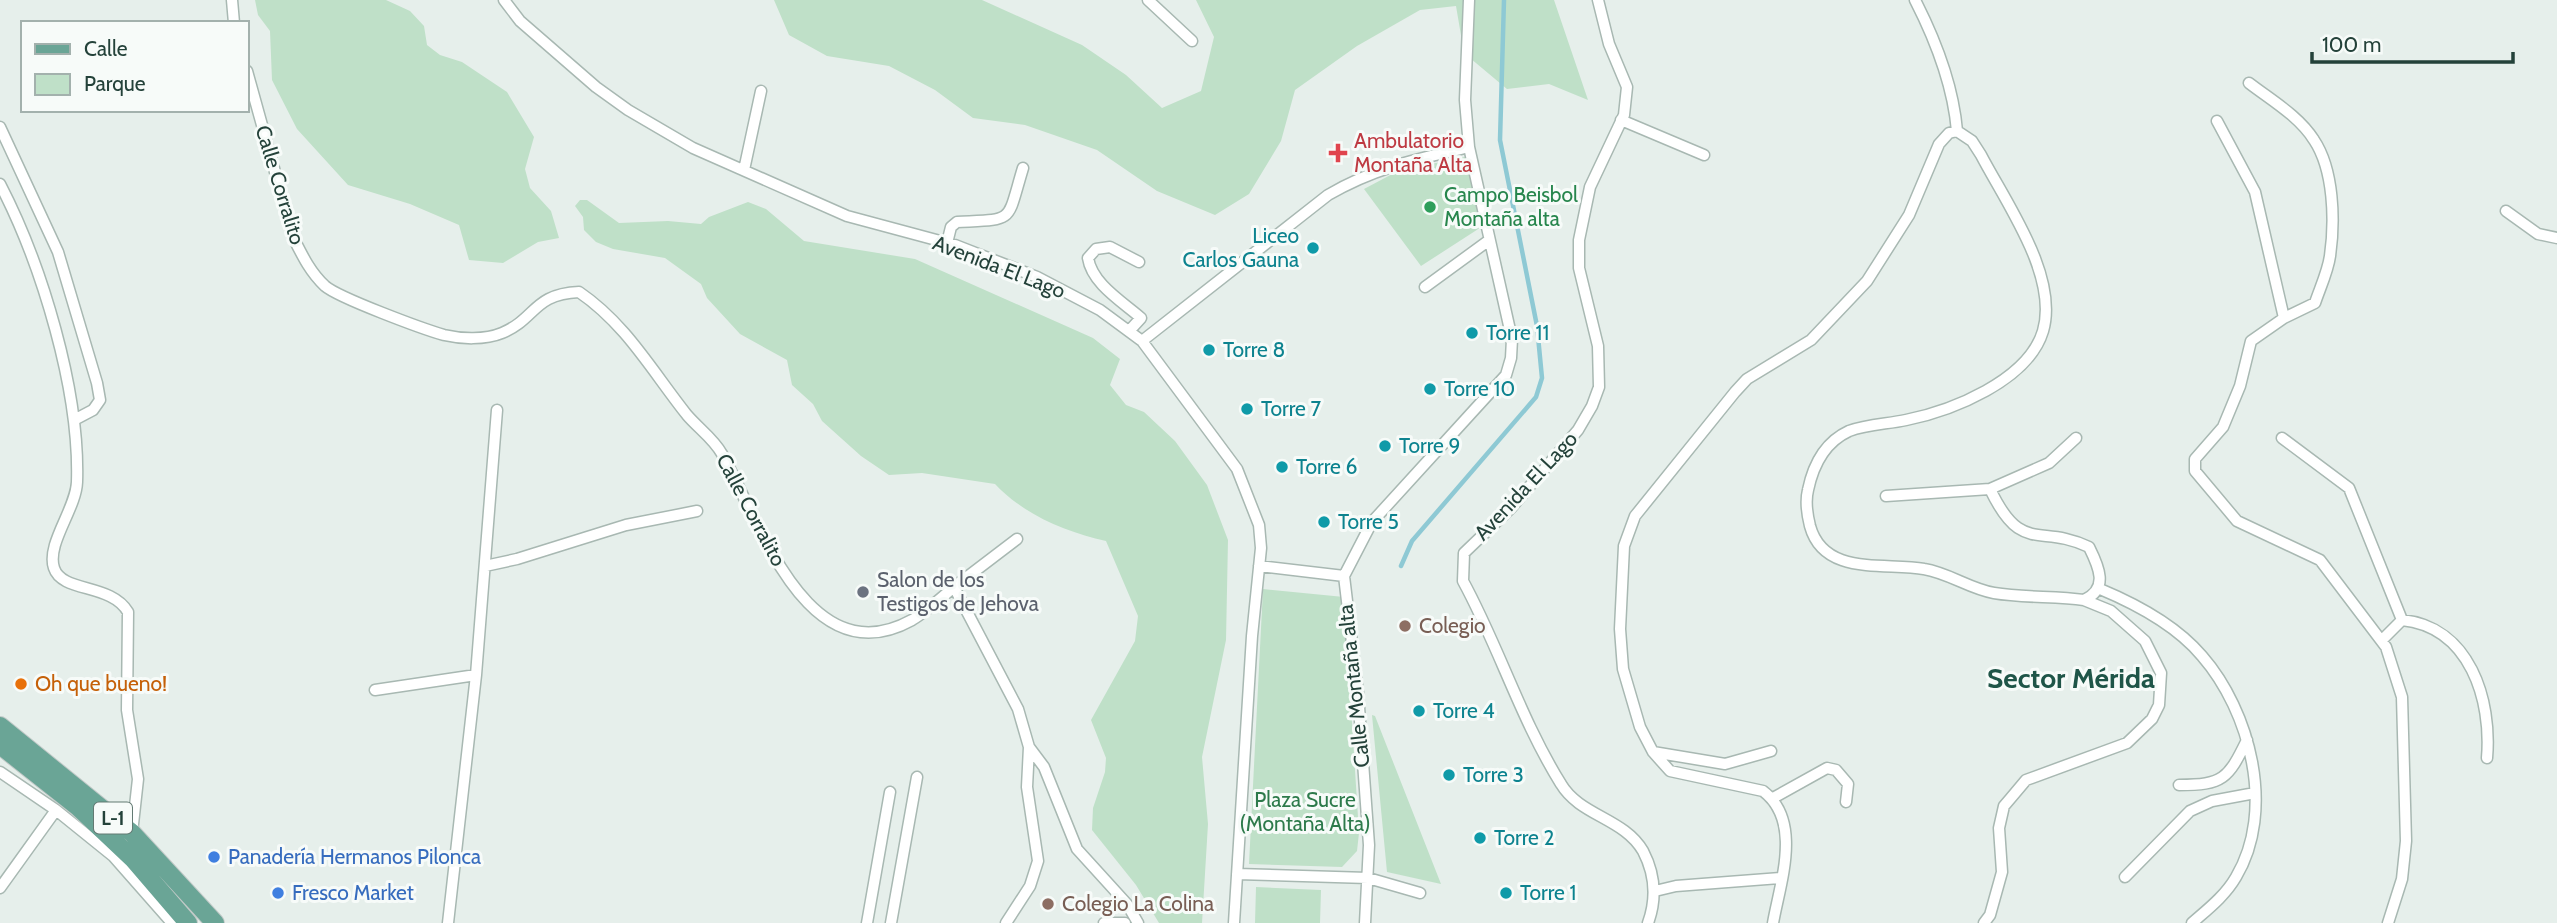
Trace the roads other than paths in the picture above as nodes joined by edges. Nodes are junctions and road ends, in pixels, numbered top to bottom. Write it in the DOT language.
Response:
graph roads {
  1 [pos="232,0"];
  2 [pos="504,0"];
  3 [pos="1148,0"];
  4 [pos="1469,0"];
  5 [pos="1598,0"];
  6 [pos="1915,0"];
  7 [pos="234,21"];
  8 [pos="1192,41"];
  9 [pos="248,75"];
  10 [pos="2249,83"];
  11 [pos="761,92"];
  12 [pos="1621,120"];
  13 [pos="2217,121"];
  14 [pos="0,127"];
  15 [pos="1957,131"];
  16 [pos="1469,147"];
  17 [pos="1704,155"];
  18 [pos="1023,168"];
  19 [pos="744,170"];
  20 [pos="0,184"];
  21 [pos="2506,211"];
  22 [pos="2557,238"];
  23 [pos="1488,241"];
  24 [pos="947,243"];
  25 [pos="1139,262"];
  26 [pos="1425,287"];
  27 [pos="2284,318"];
  28 [pos="1130,330"];
  29 [pos="1142,341"];
  30 [pos="498,410"];
  31 [pos="74,420"];
  32 [pos="2076,438"];
  33 [pos="2282,438"];
  34 [pos="1990,489"];
  35 [pos="1886,496"];
  36 [pos="697,511"];
  37 [pos="1017,539"];
  38 [pos="485,566"];
  39 [pos="1259,566"];
  40 [pos="1344,576"];
  41 [pos="954,587"];
  42 [pos="2100,589"];
  43 [pos="2084,600"];
  44 [pos="2402,620"];
  45 [pos="2382,640"];
  46 [pos="476,675"];
  47 [pos="376,690"];
  48 [pos="0,726"];
  49 [pos="2247,740"];
  50 [pos="0,745"];
  51 [pos="1029,747"];
  52 [pos="1771,751"];
  53 [pos="1653,752"];
  54 [pos="2487,758"];
  55 [pos="0,772"];
  56 [pos="917,777"];
  57 [pos="2179,785"];
  58 [pos="890,792"];
  59 [pos="2255,793"];
  60 [pos="1773,798"];
  61 [pos="1846,802"];
  62 [pos="56,810"];
  63 [pos="132,833"];
  64 [pos="1237,874"];
  65 [pos="2125,877"];
  66 [pos="1368,878"];
  67 [pos="1781,878"];
  68 [pos="0,888"];
  69 [pos="1655,891"];
  70 [pos="1420,893"];
  71 [pos="172,923"];
  72 [pos="188,923"];
  73 [pos="215,923"];
  74 [pos="448,923"];
  75 [pos="867,923"];
  76 [pos="891,923"];
  77 [pos="1006,923"];
  78 [pos="1104,923"];
  79 [pos="1125,923"];
  80 [pos="1138,923"];
  81 [pos="1234,923"];
  82 [pos="1365,923"];
  83 [pos="1648,923"];
  84 [pos="1773,923"];
  85 [pos="1984,923"];
  86 [pos="2192,923"];
  87 [pos="2388,923"];
  1 -- 7 [label="street"];
  2 -- 19 [label="street, Avenida El Lago"];
  3 -- 8 [label="street"];
  4 -- 16 [label="street"];
  5 -- 12 [label="street, Avenida El Lago"];
  6 -- 15 [label="street"];
  9 -- 41 [label="street, Calle Corralito"];
  10 -- 27 [label="street"];
  11 -- 19 [label="street"];
  12 -- 17 [label="street"];
  12 -- 69 [label="street, Avenida El Lago"];
  13 -- 27 [label="street"];
  14 -- 31 [label="street"];
  15 -- 43 [label="street"];
  15 -- 53 [label="street"];
  16 -- 23 [label="street"];
  16 -- 29 [label="street"];
  18 -- 24 [label="street"];
  19 -- 24 [label="street, Avenida El Lago"];
  20 -- 31 [label="street"];
  21 -- 22 [label="street"];
  23 -- 26 [label="street"];
  23 -- 40 [label="street"];
  24 -- 28 [label="street, Avenida El Lago"];
  25 -- 28 [label="street"];
  27 -- 45 [label="street"];
  28 -- 29 [label="street, Avenida El Lago"];
  29 -- 39 [label="street, Avenida El Lago"];
  30 -- 38 [label="street"];
  31 -- 63 [label="street"];
  32 -- 34 [label="street"];
  33 -- 44 [label="street"];
  34 -- 35 [label="street"];
  34 -- 42 [label="street"];
  36 -- 38 [label="street"];
  37 -- 41 [label="street, Calle Corralito"];
  38 -- 46 [label="street"];
  39 -- 40 [label="street, Calle Montaña alta"];
  39 -- 64 [label="street, Avenida El Lago"];
  40 -- 66 [label="street, Calle Montaña alta"];
  41 -- 51 [label="street"];
  42 -- 43 [label="street"];
  42 -- 49 [label="street"];
  43 -- 85 [label="street"];
  44 -- 45 [label="street"];
  44 -- 54 [label="street"];
  45 -- 87 [label="street"];
  46 -- 47 [label="street"];
  46 -- 74 [label="street"];
  48 -- 63 [label="main road, L-1"];
  49 -- 57 [label="street"];
  49 -- 59 [label="street"];
  50 -- 72 [label="main road, L-1"];
  51 -- 77 [label="street"];
  51 -- 80 [label="street"];
  52 -- 53 [label="street"];
  53 -- 60 [label="street"];
  55 -- 62 [label="street"];
  56 -- 76 [label="street"];
  58 -- 75 [label="street"];
  59 -- 65 [label="street"];
  59 -- 86 [label="street"];
  60 -- 61 [label="street"];
  60 -- 67 [label="street"];
  62 -- 68 [label="street"];
  62 -- 71 [label="street"];
  63 -- 73 [label="main road, L-1"];
  64 -- 66 [label="street"];
  64 -- 81 [label="street, Avenida El Lago"];
  66 -- 70 [label="street"];
  66 -- 82 [label="street, Calle Montaña alta"];
  67 -- 69 [label="street"];
  67 -- 84 [label="street"];
  69 -- 83 [label="street, Avenida El Lago"];
  78 -- 79 [label="street"];
}
